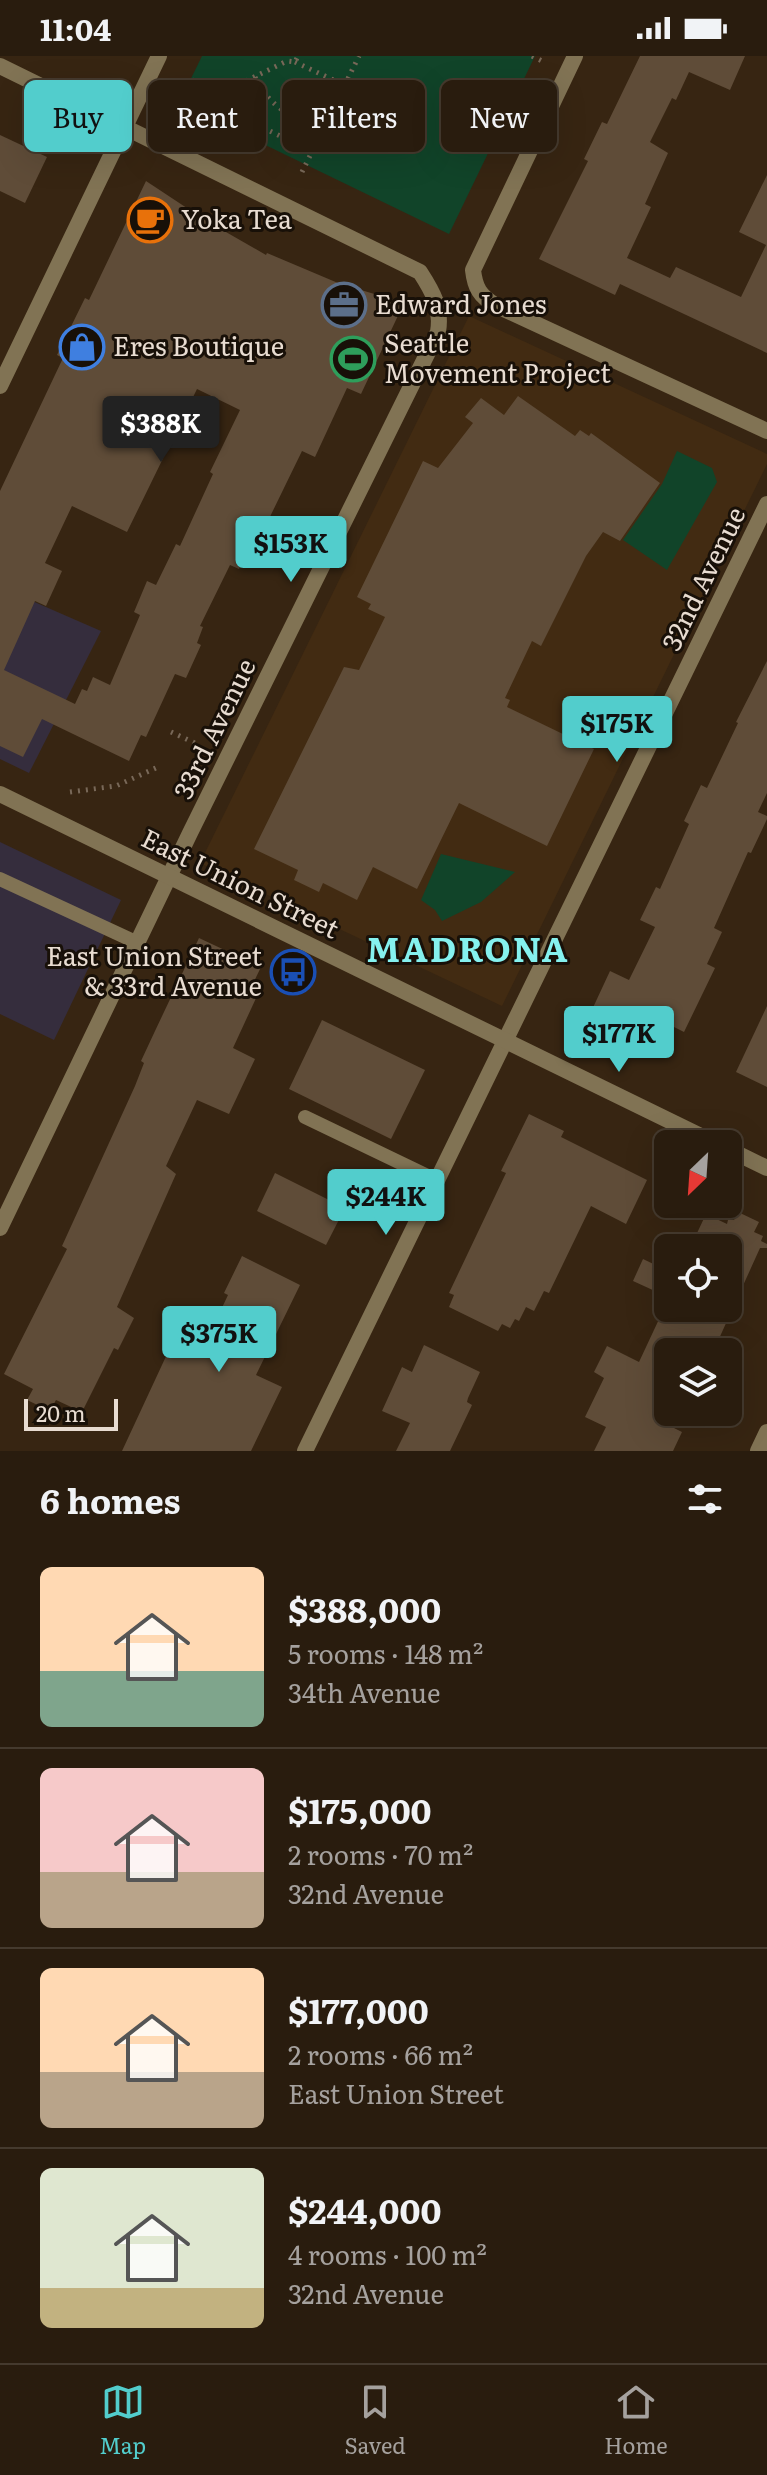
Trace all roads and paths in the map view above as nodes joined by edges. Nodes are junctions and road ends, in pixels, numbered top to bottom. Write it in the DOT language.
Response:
graph roads {
  1 [pos="159,56"];
  2 [pos="359,56"];
  3 [pos="532,56"];
  4 [pos="575,56"];
  5 [pos="296,59"];
  6 [pos="542,61"];
  7 [pos="0,66"];
  8 [pos="255,77"];
  9 [pos="29,80"];
  10 [pos="249,80"];
  11 [pos="335,80"];
  12 [pos="347,80"];
  13 [pos="282,109"];
  14 [pos="132,112"];
  15 [pos="132,130"];
  16 [pos="113,152"];
  17 [pos="312,152"];
  18 [pos="302,172"];
  19 [pos="0,386"];
  20 [pos="767,431"];
  21 [pos="767,504"];
  22 [pos="171,732"];
  23 [pos="197,744"];
  24 [pos="158,767"];
  25 [pos="70,792"];
  26 [pos="0,794"];
  27 [pos="170,876"];
  28 [pos="0,879"];
  29 [pos="138,943"];
  30 [pos="504,1040"];
  31 [pos="305,1117"];
  32 [pos="688,1130"];
  33 [pos="742,1156"];
  34 [pos="767,1168"];
  35 [pos="436,1180"];
  36 [pos="0,1228"];
  37 [pos="767,1432"];
  38 [pos="305,1451"];
  39 [pos="758,1451"];
  1 -- 14 [label="street"];
  2 -- 12 [label="path"];
  3 -- 6 [label="path"];
  4 -- 20 [label="street"];
  5 -- 8 [label="path"];
  5 -- 11 [label="path"];
  7 -- 9 [label="street"];
  8 -- 10 [label="path"];
  8 -- 13 [label="path"];
  15 -- 27 [label="street, 33rd Avenue"];
  16 -- 19 [label="street"];
  17 -- 18 [label="path"];
  21 -- 30 [label="street, 32nd Avenue"];
  22 -- 23 [label="path"];
  24 -- 25 [label="path"];
  26 -- 27 [label="street, East Union Street"];
  27 -- 29 [label="street, 33rd Avenue"];
  27 -- 30 [label="street, East Union Street"];
  28 -- 29 [label="lane"];
  29 -- 36 [label="street, 33rd Avenue"];
  30 -- 32 [label="street, East Union Street"];
  30 -- 35 [label="street, 32nd Avenue"];
  31 -- 35 [label="lane"];
  33 -- 34 [label="street"];
  35 -- 38 [label="street, 32nd Avenue"];
  37 -- 39 [label="street"];
}
